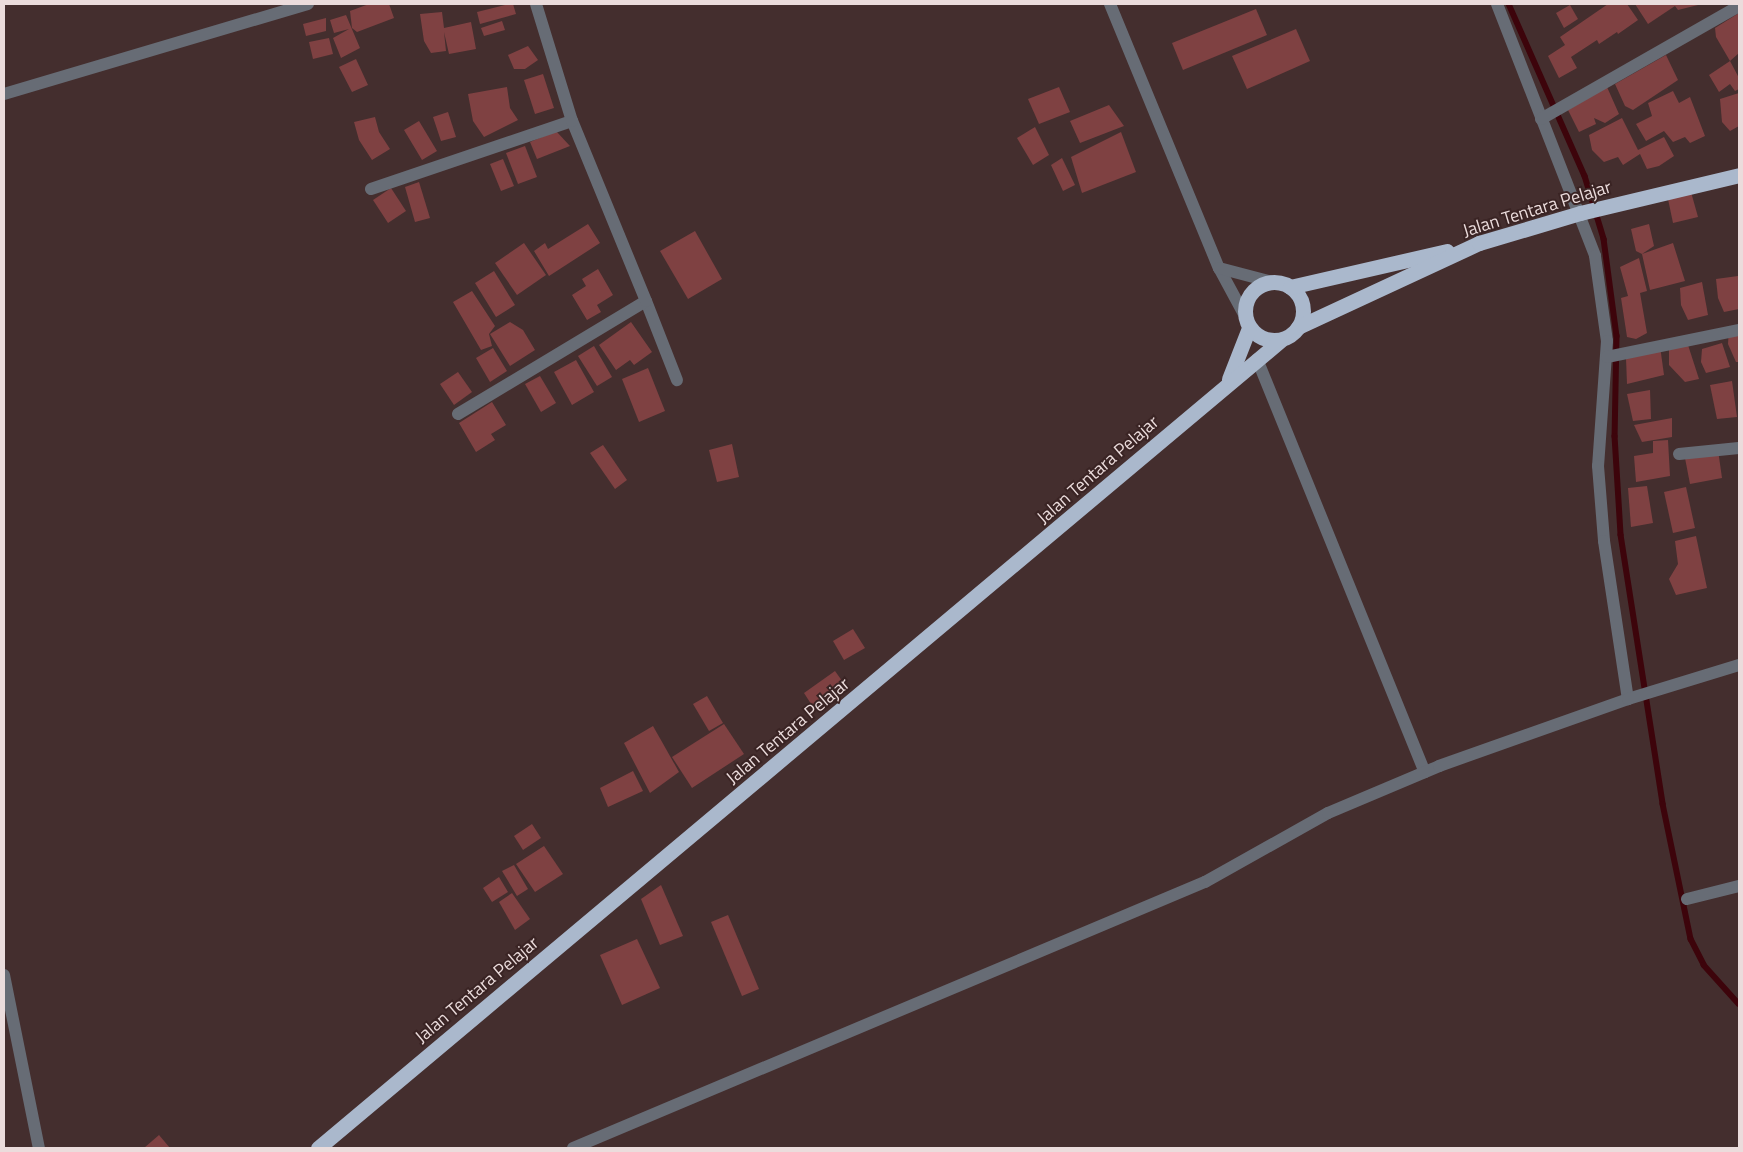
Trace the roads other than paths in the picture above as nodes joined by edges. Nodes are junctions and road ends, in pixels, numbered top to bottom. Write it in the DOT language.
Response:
graph roads {
  1 [pos="307,4"];
  2 [pos="536,4"];
  3 [pos="1110,4"];
  4 [pos="1497,4"];
  5 [pos="1739,6"];
  6 [pos="4,94"];
  7 [pos="1546,116"];
  8 [pos="572,121"];
  9 [pos="1739,175"];
  10 [pos="371,189"];
  11 [pos="1590,211"];
  12 [pos="1479,244"];
  13 [pos="1219,268"];
  14 [pos="1272,282"];
  15 [pos="1290,287"];
  16 [pos="646,301"];
  17 [pos="1247,322"];
  18 [pos="1298,327"];
  19 [pos="1739,330"];
  20 [pos="1281,340"];
  21 [pos="1610,357"];
  22 [pos="1257,359"];
  23 [pos="677,380"];
  24 [pos="1229,380"];
  25 [pos="458,414"];
  26 [pos="1739,448"];
  27 [pos="1679,454"];
  28 [pos="1739,665"];
  29 [pos="1634,698"];
  30 [pos="1425,772"];
  31 [pos="1739,886"];
  32 [pos="1687,899"];
  33 [pos="4,975"];
  34 [pos="39,1148"];
  35 [pos="318,1148"];
  36 [pos="573,1148"];
  1 -- 6 [label="street"];
  2 -- 8 [label="street"];
  3 -- 13 [label="street"];
  4 -- 7 [label="street"];
  5 -- 7 [label="street"];
  7 -- 11 [label="street"];
  8 -- 10 [label="street"];
  8 -- 16 [label="street"];
  9 -- 11 [label="highway, Jalan Tentara Pelajar"];
  11 -- 12 [label="highway, Jalan Tentara Pelajar"];
  11 -- 21 [label="street"];
  12 -- 15 [label="highway"];
  12 -- 18 [label="highway, Jalan Tentara Pelajar"];
  13 -- 14 [label="street"];
  13 -- 17 [label="street"];
  14 -- 15 [label="highway"];
  14 -- 17 [label="highway"];
  15 -- 18 [label="highway"];
  16 -- 23 [label="street"];
  16 -- 25 [label="street"];
  17 -- 20 [label="highway"];
  17 -- 24 [label="highway"];
  18 -- 20 [label="highway"];
  19 -- 21 [label="street"];
  20 -- 22 [label="highway, Jalan Tentara Pelajar"];
  21 -- 29 [label="street"];
  22 -- 24 [label="highway, Jalan Tentara Pelajar"];
  22 -- 30 [label="street"];
  24 -- 35 [label="highway, Jalan Tentara Pelajar"];
  26 -- 27 [label="street"];
  28 -- 29 [label="street"];
  29 -- 30 [label="street"];
  30 -- 36 [label="street"];
  31 -- 32 [label="street"];
  33 -- 34 [label="street"];
}
